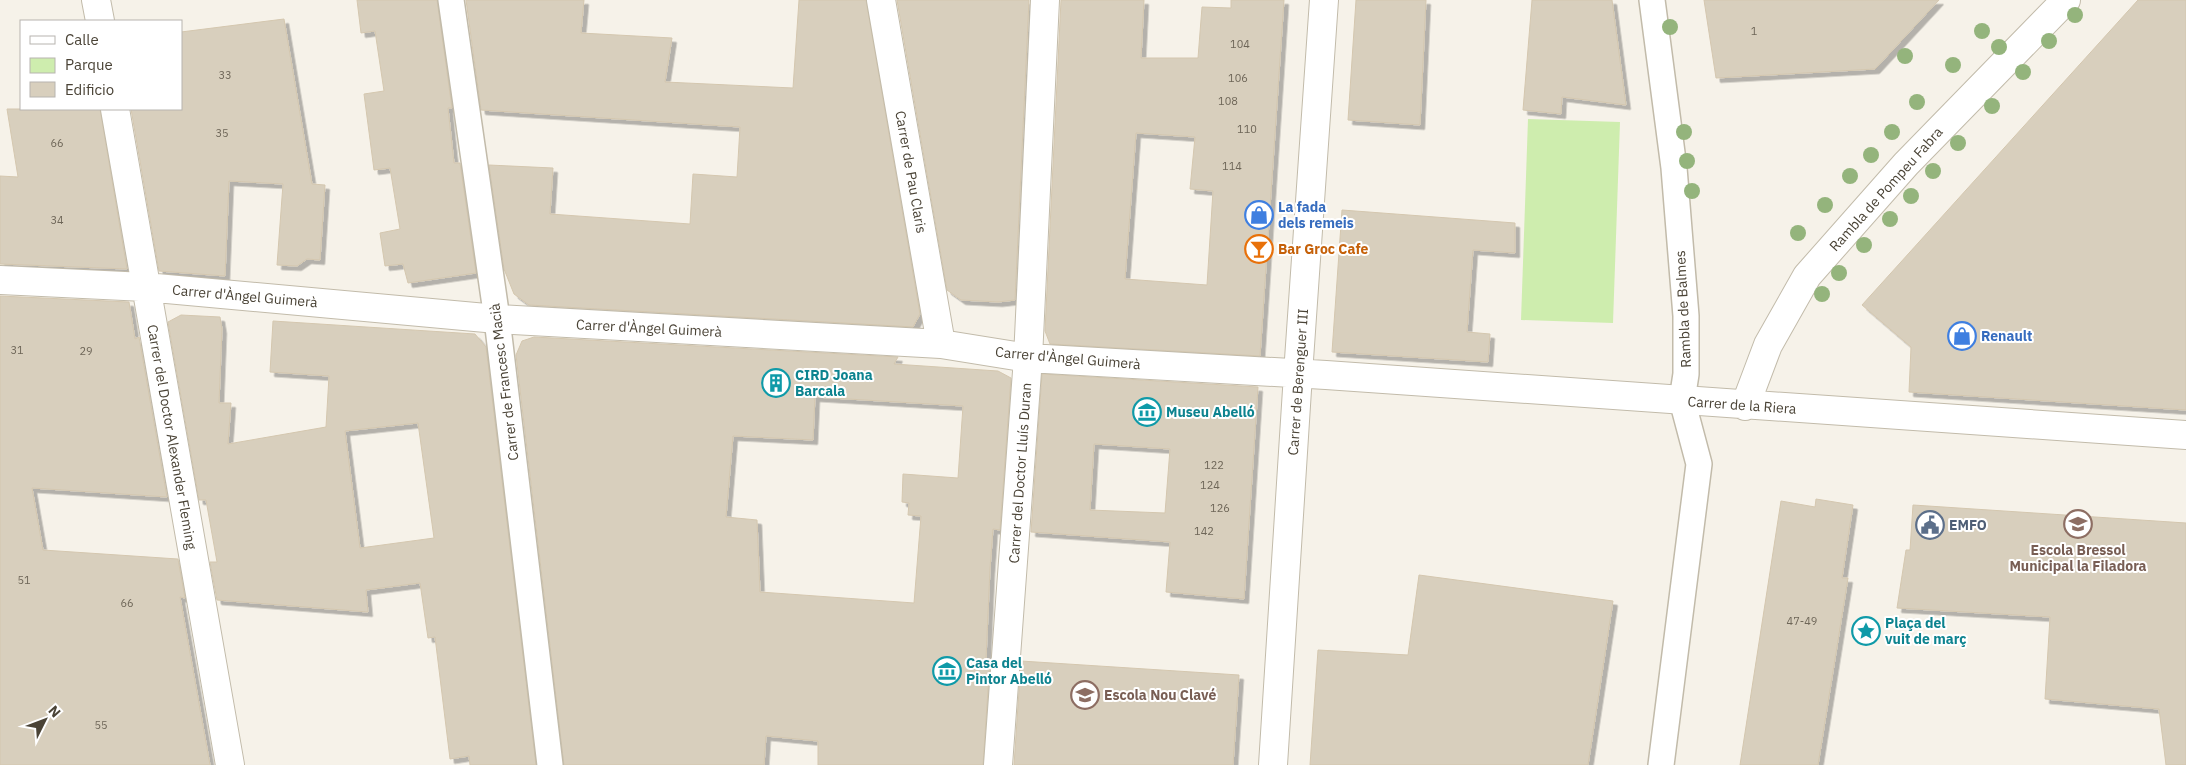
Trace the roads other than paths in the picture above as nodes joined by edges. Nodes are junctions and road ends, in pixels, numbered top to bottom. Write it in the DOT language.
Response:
graph roads {
  1 [pos="96,0"];
  2 [pos="451,0"];
  3 [pos="881,0"];
  4 [pos="1045,0"];
  5 [pos="1324,0"];
  6 [pos="1652,0"];
  7 [pos="2066,0"];
  8 [pos="100,20"];
  9 [pos="115,110"];
  10 [pos="0,280"];
  11 [pos="145,287"];
  12 [pos="497,319"];
  13 [pos="941,344"];
  14 [pos="1028,358"];
  15 [pos="1298,374"];
  16 [pos="1682,400"];
  17 [pos="1745,406"];
  18 [pos="2186,435"];
  19 [pos="230,765"];
  20 [pos="550,765"];
  21 [pos="998,765"];
  22 [pos="1273,765"];
  23 [pos="1661,765"];
  1 -- 8 [label="street"];
  2 -- 12 [label="street, Carrer de Francesc Macià"];
  3 -- 13 [label="street, Carrer de Pau Claris"];
  4 -- 14 [label="street, Carrer del Doctor Lluís Duran"];
  5 -- 15 [label="street, Carrer de Berenguer III"];
  6 -- 16 [label="street, Rambla de Balmes"];
  7 -- 17 [label="street, Rambla de Pompeu Fabra"];
  9 -- 11 [label="street, Carrer del Doctor Alexander Fleming"];
  10 -- 11 [label="street, Carrer d'Àngel Guimerà"];
  11 -- 12 [label="street, Carrer d'Àngel Guimerà"];
  11 -- 19 [label="street, Carrer del Doctor Alexander Fleming"];
  12 -- 13 [label="street, Carrer d'Àngel Guimerà"];
  12 -- 20 [label="street, Carrer de Francesc Macià"];
  13 -- 14 [label="street, Carrer d'Àngel Guimerà"];
  14 -- 15 [label="street, Carrer d'Àngel Guimerà"];
  14 -- 21 [label="street, Carrer del Doctor Lluís Duran"];
  15 -- 16 [label="street, Carrer de la Riera"];
  15 -- 22 [label="street, Carrer de Berenguer III"];
  16 -- 17 [label="street, Carrer de la Riera"];
  16 -- 23 [label="street, Rambla de Balmes"];
  17 -- 18 [label="street, Carrer de la Riera"];
}
